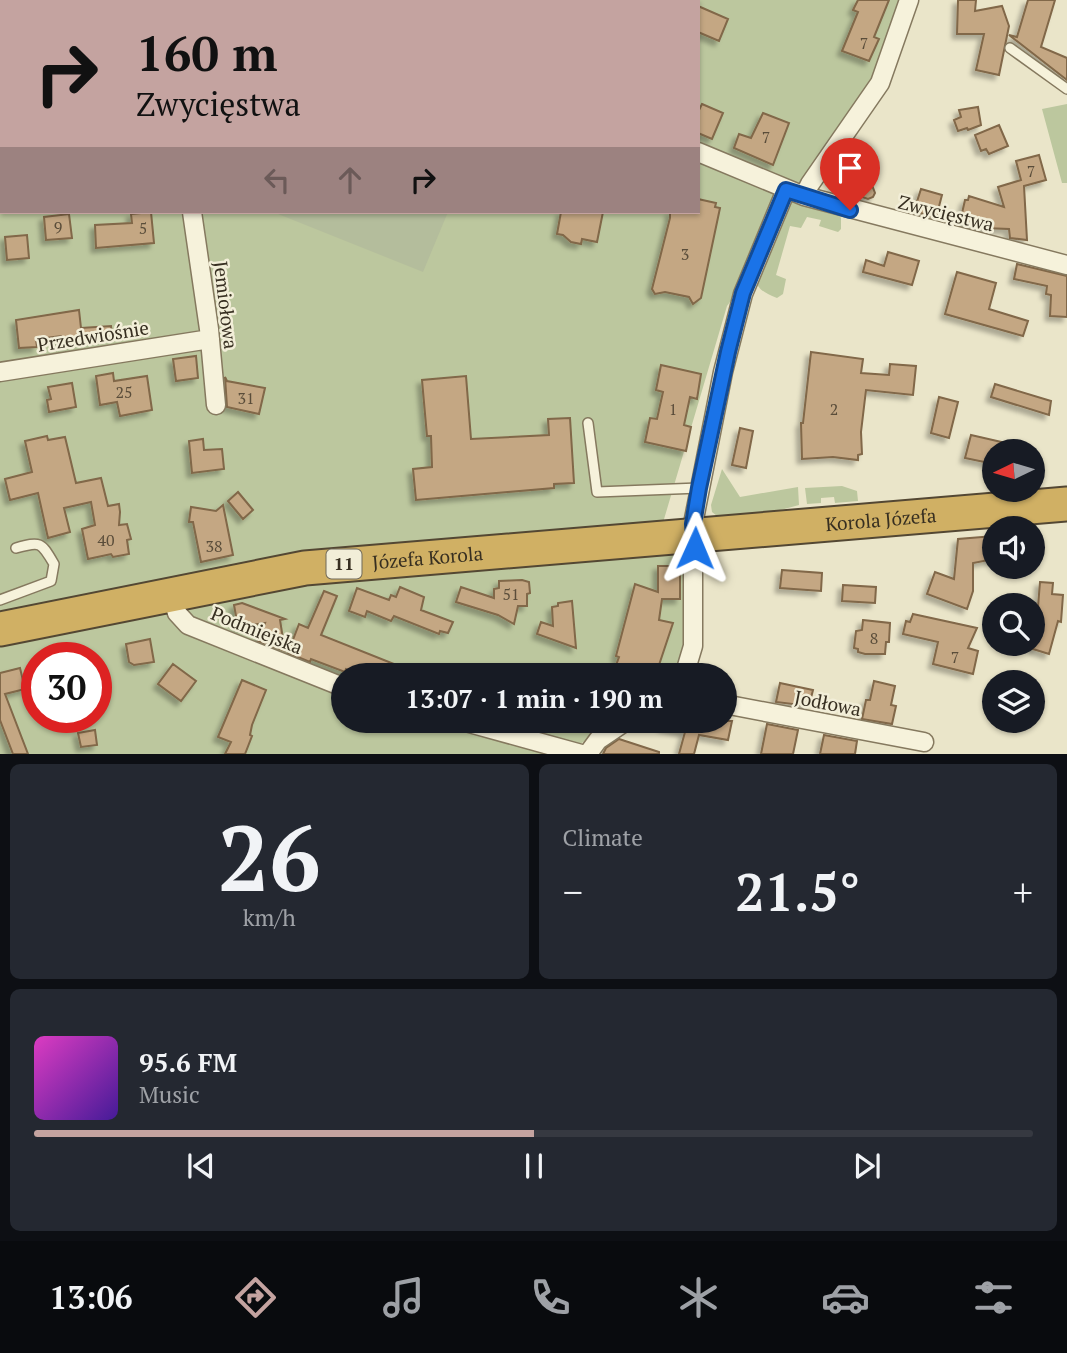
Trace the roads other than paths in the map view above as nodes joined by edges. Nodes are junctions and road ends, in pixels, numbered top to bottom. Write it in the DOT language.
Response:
graph roads {
  1 [pos="909,0"];
  2 [pos="1010,48"];
  3 [pos="1067,89"];
  4 [pos="700,153"];
  5 [pos="786,190"];
  6 [pos="804,196"];
  7 [pos="192,214"];
  8 [pos="1067,265"];
  9 [pos="202,341"];
  10 [pos="0,372"];
  11 [pos="216,405"];
  12 [pos="588,423"];
  13 [pos="699,488"];
  14 [pos="1067,504"];
  15 [pos="694,534"];
  16 [pos="16,548"];
  17 [pos="171,594"];
  18 [pos="0,600"];
  19 [pos="0,629"];
  20 [pos="688,663"];
  21 [pos="331,682"];
  22 [pos="737,707"];
  23 [pos="507,733"];
  24 [pos="608,733"];
  25 [pos="924,743"];
  26 [pos="586,754"];
  1 -- 6 [label="street"];
  2 -- 3 [label="lane"];
  4 -- 5 [label="street, Zwycięstwa"];
  5 -- 6 [label="street, Zwycięstwa"];
  5 -- 13 [label="street"];
  6 -- 8 [label="street, Zwycięstwa"];
  7 -- 9 [label="street, Jemiołowa"];
  9 -- 10 [label="street, Przedwiośnie"];
  9 -- 11 [label="street, Jemiołowa"];
  12 -- 13 [label="lane"];
  13 -- 15 [label="street"];
  14 -- 15 [label="highway, Korola Józefa / 11"];
  15 -- 17 [label="highway, Józefa Korola / 11"];
  15 -- 20 [label="street"];
  16 -- 18 [label="lane"];
  17 -- 19 [label="highway, Józefa Korola / 11"];
  17 -- 21 [label="street, Podmiejska"];
  22 -- 25 [label="street, Jodłowa"];
  23 -- 26 [label="street"];
  24 -- 26 [label="street"];
}
